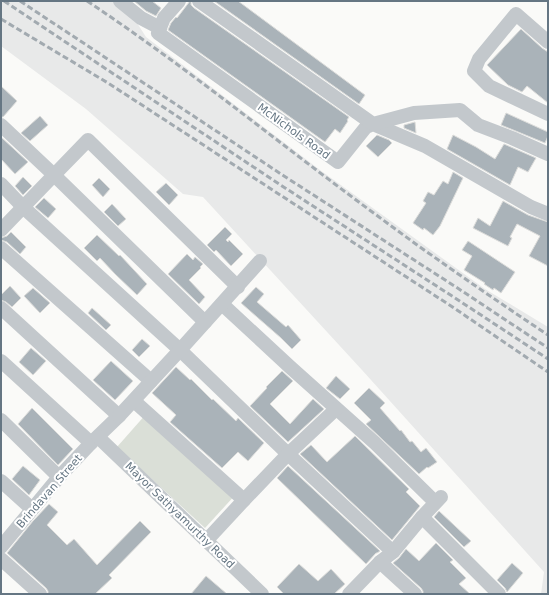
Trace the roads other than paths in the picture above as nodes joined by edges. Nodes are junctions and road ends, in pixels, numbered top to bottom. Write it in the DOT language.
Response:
graph roads {
  1 [pos="120,1"];
  2 [pos="179,1"];
  3 [pos="200,1"];
  4 [pos="162,23"];
  5 [pos="548,42"];
  6 [pos="548,114"];
  7 [pos="372,124"];
  8 [pos="1,126"];
  9 [pos="548,154"];
  10 [pos="54,174"];
  11 [pos="1,184"];
  12 [pos="23,207"];
  13 [pos="548,214"];
  14 [pos="1,230"];
  15 [pos="1,248"];
  16 [pos="260,261"];
  17 [pos="238,286"];
  18 [pos="222,304"];
  19 [pos="1,308"];
  20 [pos="205,322"];
  21 [pos="180,350"];
  22 [pos="1,361"];
  23 [pos="151,381"];
  24 [pos="134,401"];
  25 [pos="336,408"];
  26 [pos="119,416"];
  27 [pos="1,420"];
  28 [pos="94,440"];
  29 [pos="288,454"];
  30 [pos="59,477"];
  31 [pos="1,481"];
  32 [pos="244,500"];
  33 [pos="32,510"];
  34 [pos="422,517"];
  35 [pos="206,541"];
  36 [pos="1,547"];
  37 [pos="393,552"];
  38 [pos="1,559"];
  39 [pos="380,562"];
  40 [pos="254,591"];
  41 [pos="40,594"];
  42 [pos="348,594"];
  43 [pos="415,594"];
  44 [pos="499,594"];
  1 -- 4 [label="street"];
  2 -- 4 [label="street"];
  3 -- 7 [label="street"];
  4 -- 7 [label="street, McNichols Road"];
  5 -- 6 [label="street"];
  7 -- 9 [label="street"];
  7 -- 13 [label="street"];
  8 -- 10 [label="street"];
  10 -- 12 [label="street"];
  10 -- 17 [label="street"];
  10 -- 20 [label="street"];
  11 -- 12 [label="street"];
  12 -- 14 [label="street"];
  12 -- 21 [label="street"];
  15 -- 23 [label="street"];
  16 -- 17 [label="street, Brindavan Street"];
  17 -- 18 [label="street, Brindavan Street"];
  18 -- 20 [label="street, Brindavan Street"];
  18 -- 25 [label="street"];
  19 -- 26 [label="street"];
  20 -- 21 [label="street, Brindavan Street"];
  21 -- 23 [label="street, Brindavan Street"];
  21 -- 29 [label="street"];
  22 -- 28 [label="street, Mayor Sathyamurthy Road"];
  23 -- 24 [label="street, Brindavan Street"];
  24 -- 26 [label="street, Brindavan Street"];
  24 -- 32 [label="street"];
  25 -- 29 [label="street"];
  25 -- 34 [label="street"];
  26 -- 28 [label="street, Brindavan Street"];
  27 -- 30 [label="street"];
  28 -- 30 [label="street, Brindavan Street"];
  28 -- 35 [label="street, Mayor Sathyamurthy Road"];
  29 -- 32 [label="street"];
  29 -- 37 [label="street"];
  30 -- 33 [label="street, Brindavan Street"];
  31 -- 33 [label="street"];
  32 -- 35 [label="street"];
  33 -- 36 [label="street, Brindavan Street"];
  34 -- 37 [label="street"];
  34 -- 44 [label="street"];
  35 -- 40 [label="street, Mayor Sathyamurthy Road"];
  37 -- 39 [label="street"];
  38 -- 41 [label="street"];
  39 -- 42 [label="street"];
  39 -- 43 [label="street"];
}
